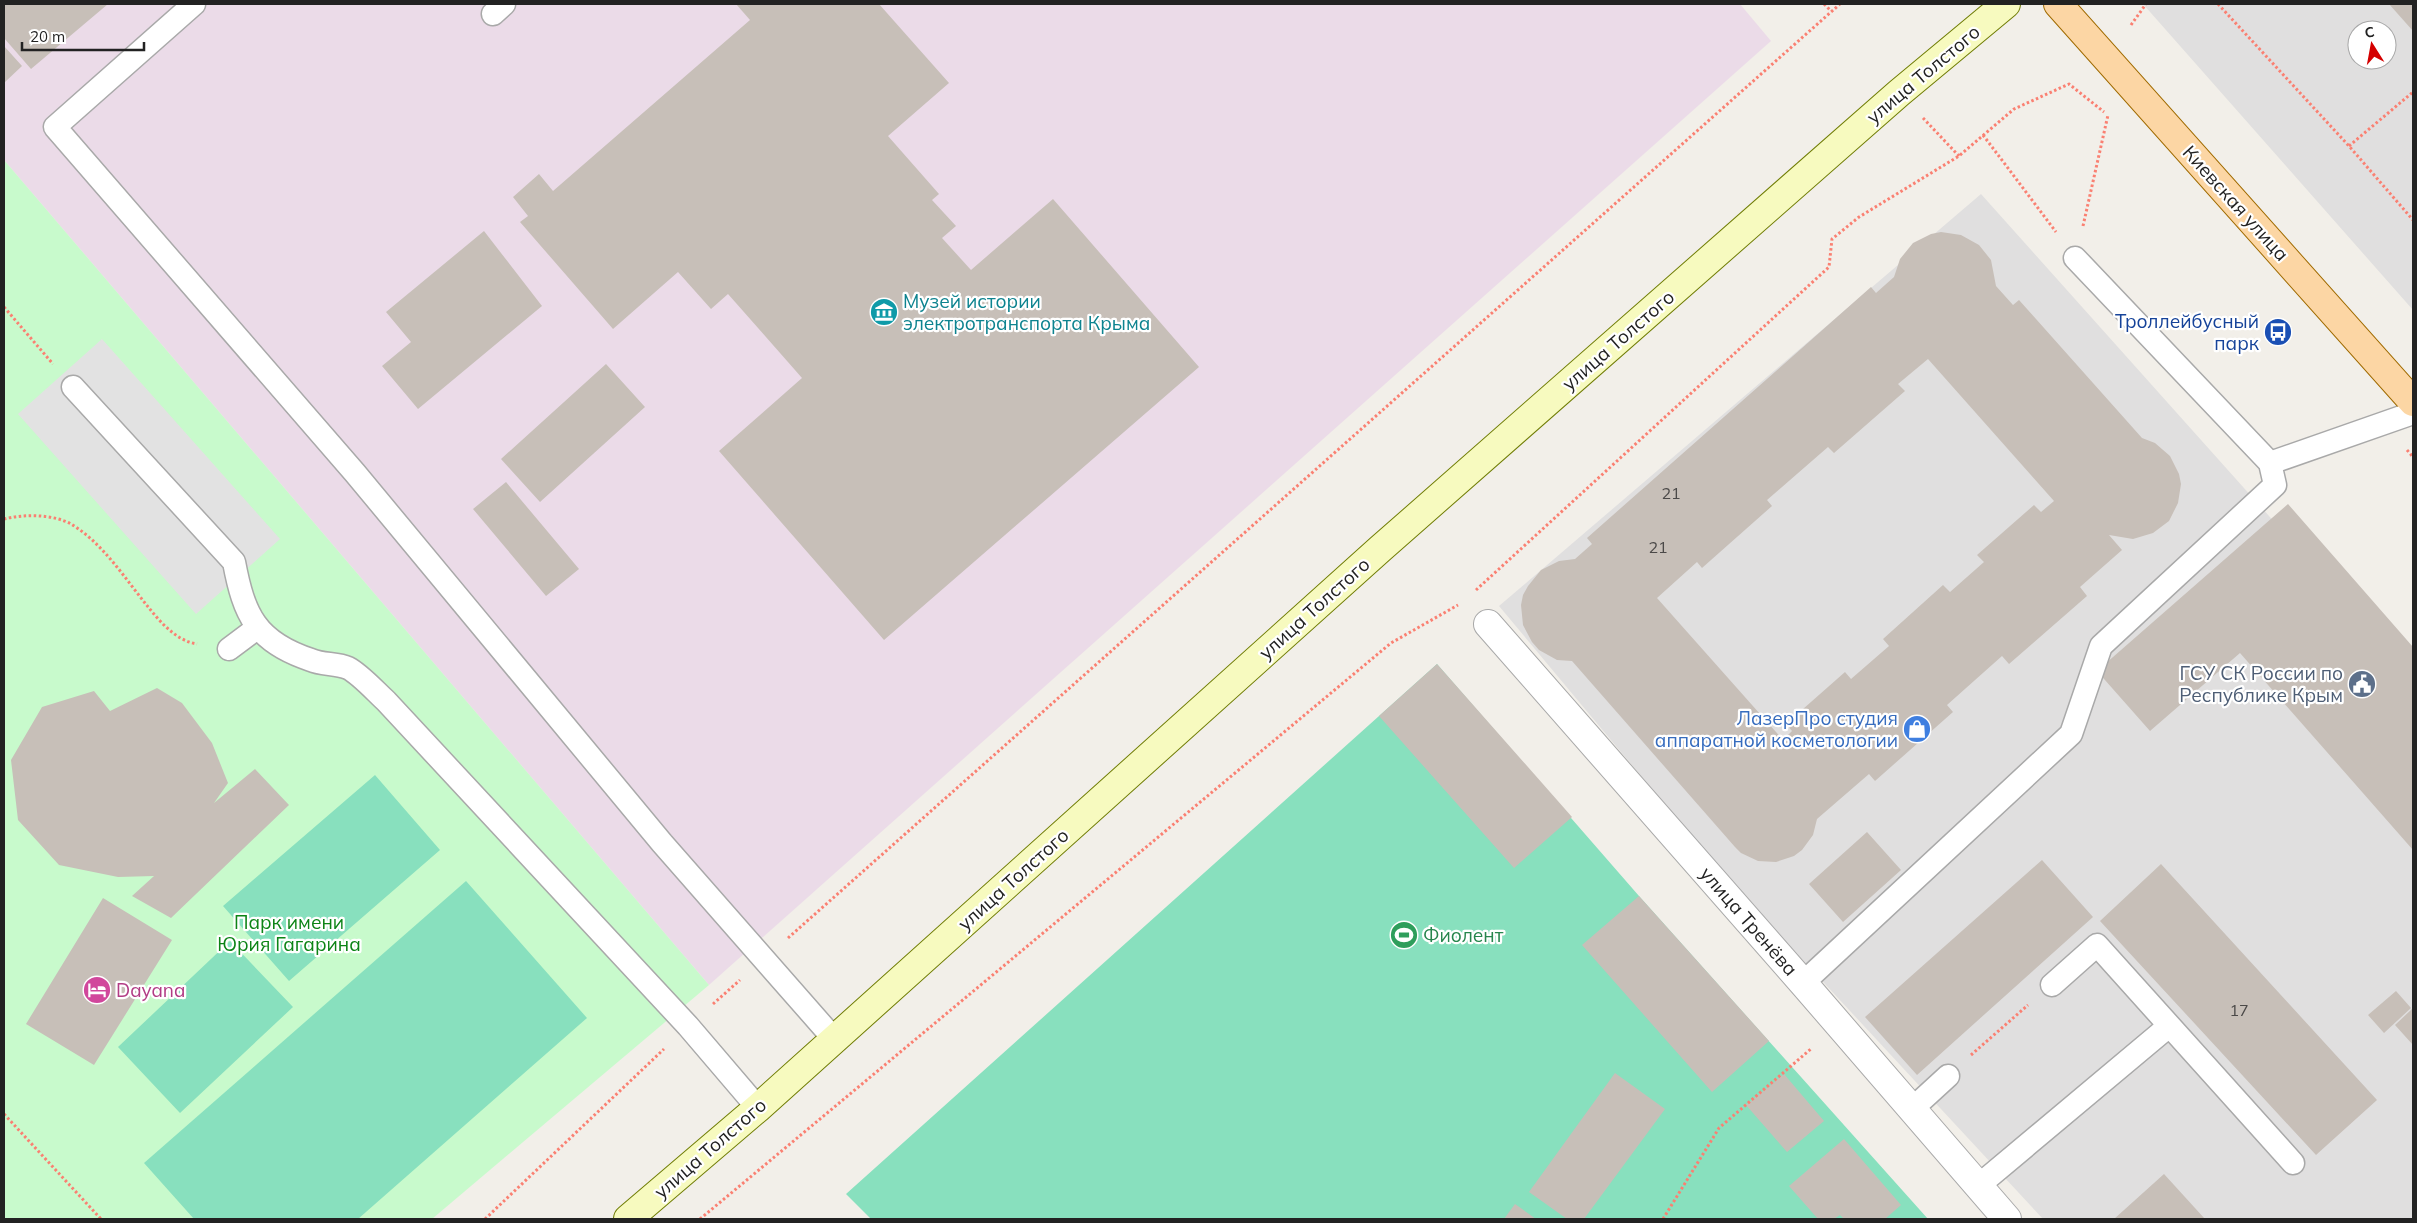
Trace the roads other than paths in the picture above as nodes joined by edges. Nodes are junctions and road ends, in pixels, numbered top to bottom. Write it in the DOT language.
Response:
graph roads {
  1 [pos="194,4"];
  2 [pos="2006,4"];
  3 [pos="2058,4"];
  4 [pos="2076,258"];
  5 [pos="73,387"];
  6 [pos="2413,402"];
  7 [pos="2413,413"];
  8 [pos="2270,464"];
  9 [pos="1488,624"];
  10 [pos="257,628"];
  11 [pos="229,649"];
  12 [pos="1803,983"];
  13 [pos="2052,985"];
  14 [pos="2169,1026"];
  15 [pos="834,1039"];
  16 [pos="1948,1076"];
  17 [pos="758,1108"];
  18 [pos="1912,1109"];
  19 [pos="2293,1163"];
  20 [pos="1978,1186"];
  21 [pos="628,1219"];
  22 [pos="2007,1219"];
  1 -- 15 [label="lane"];
  2 -- 15 [label="main road, улица Толстого"];
  3 -- 6 [label="main road, Киевская улица"];
  4 -- 8 [label="lane"];
  5 -- 10 [label="lane"];
  7 -- 8 [label="lane"];
  8 -- 12 [label="lane"];
  9 -- 12 [label="street, улица Тренёва"];
  10 -- 11 [label="lane"];
  10 -- 17 [label="lane"];
  12 -- 18 [label="street, улица Тренёва"];
  13 -- 14 [label="lane"];
  14 -- 19 [label="lane"];
  14 -- 20 [label="lane"];
  15 -- 17 [label="main road, улица Толстого"];
  16 -- 18 [label="lane"];
  17 -- 21 [label="main road, улица Толстого"];
  18 -- 20 [label="street, улица Тренёва"];
  20 -- 22 [label="street, улица Тренёва"];
}
